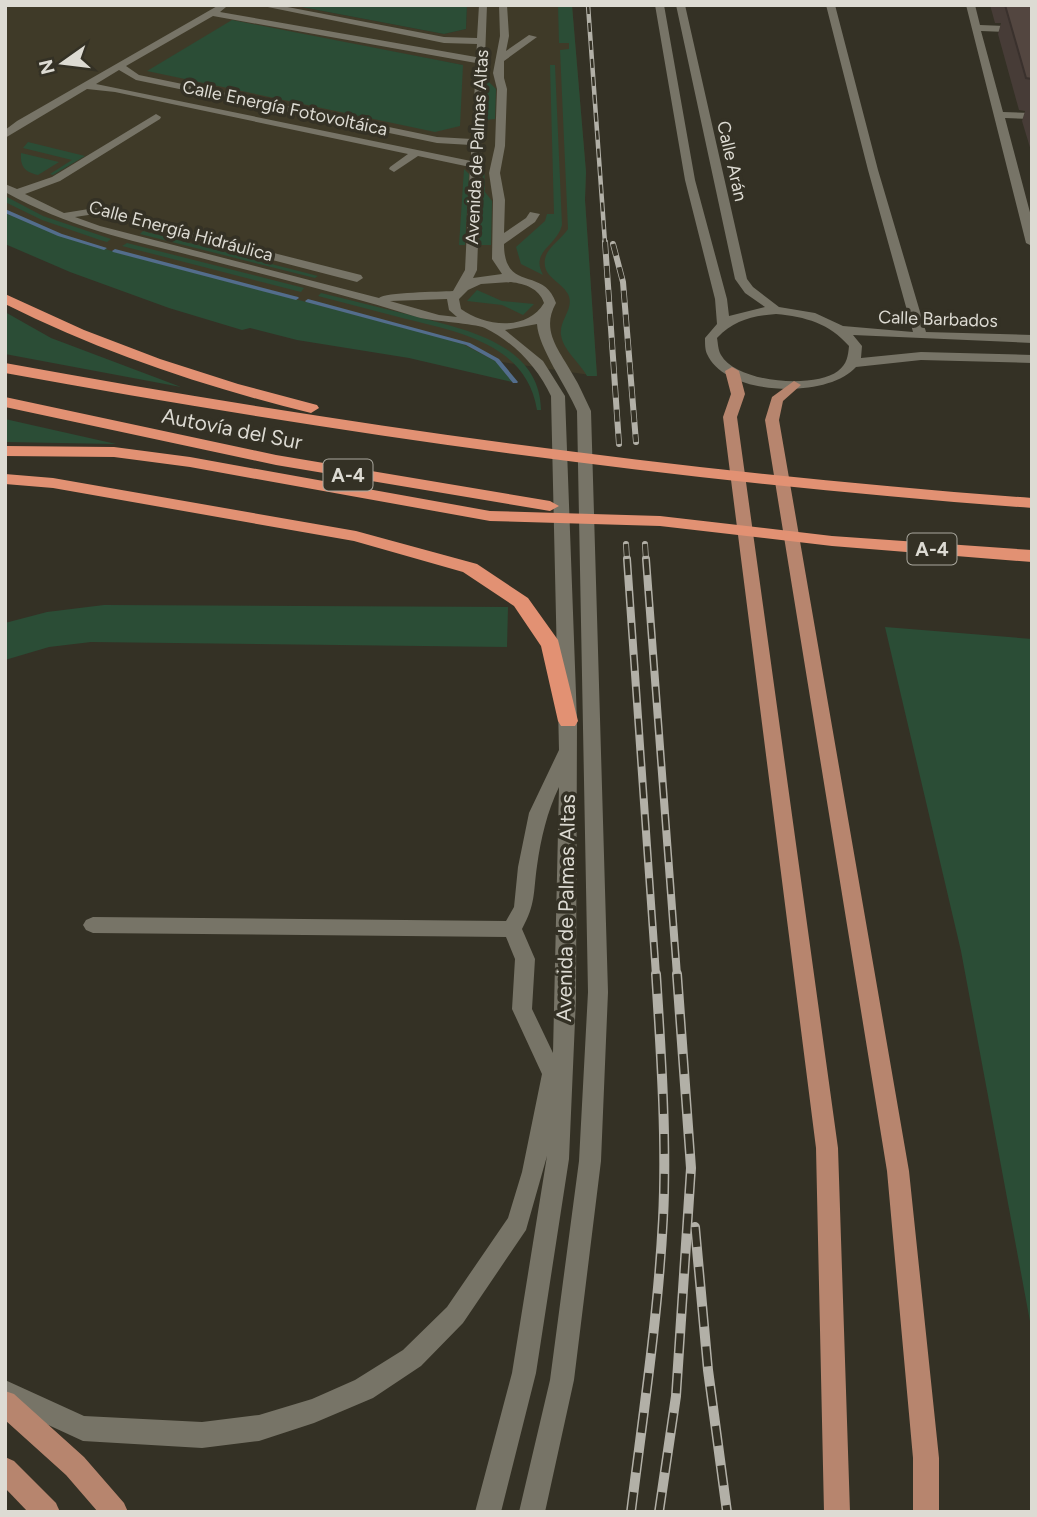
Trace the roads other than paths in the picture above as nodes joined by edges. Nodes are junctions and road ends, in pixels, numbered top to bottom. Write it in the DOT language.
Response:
graph roads {
  1 [pos="225,5"];
  2 [pos="262,5"];
  3 [pos="483,5"];
  4 [pos="503,5"];
  5 [pos="659,5"];
  6 [pos="680,5"];
  7 [pos="830,5"];
  8 [pos="970,5"];
  9 [pos="212,13"];
  10 [pos="976,28"];
  11 [pos="1032,30"];
  12 [pos="532,37"];
  13 [pos="482,44"];
  14 [pos="499,55"];
  15 [pos="481,61"];
  16 [pos="119,66"];
  17 [pos="86,86"];
  18 [pos="999,115"];
  19 [pos="1032,116"];
  20 [pos="156,117"];
  21 [pos="5,135"];
  22 [pos="477,145"];
  23 [pos="497,152"];
  24 [pos="414,154"];
  25 [pos="476,165"];
  26 [pos="394,169"];
  27 [pos="11,190"];
  28 [pos="534,214"];
  29 [pos="63,217"];
  30 [pos="1029,218"];
  31 [pos="498,243"];
  32 [pos="1032,243"];
  33 [pos="511,278"];
  34 [pos="460,290"];
  35 [pos="348,293"];
  36 [pos="5,298"];
  37 [pos="776,310"];
  38 [pos="544,314"];
  39 [pos="723,323"];
  40 [pos="483,325"];
  41 [pos="843,330"];
  42 [pos="922,336"];
  43 [pos="1032,340"];
  44 [pos="1032,359"];
  45 [pos="853,363"];
  46 [pos="5,368"];
  47 [pos="732,371"];
  48 [pos="5,376"];
  49 [pos="794,385"];
  50 [pos="5,402"];
  51 [pos="5,414"];
  52 [pos="494,447"];
  53 [pos="205,448"];
  54 [pos="5,451"];
  55 [pos="5,479"];
  56 [pos="1032,503"];
  57 [pos="490,507"];
  58 [pos="1032,556"];
  59 [pos="568,721"];
  60 [pos="567,749"];
  61 [pos="93,925"];
  62 [pos="512,929"];
  63 [pos="566,998"];
  64 [pos="552,1074"];
  65 [pos="5,1392"];
  66 [pos="5,1403"];
  67 [pos="5,1470"];
  68 [pos="47,1512"];
  69 [pos="115,1512"];
  70 [pos="488,1512"];
  71 [pos="532,1512"];
  72 [pos="837,1512"];
  73 [pos="926,1512"];
  1 -- 9 [label="street"];
  2 -- 13 [label="street"];
  3 -- 13 [label="street, Avenida de Palmas Altas"];
  4 -- 14 [label="street, Avenida de Palmas Altas"];
  5 -- 39 [label="street"];
  6 -- 37 [label="street, Calle Arán"];
  7 -- 42 [label="street"];
  8 -- 10 [label="street"];
  9 -- 15 [label="street"];
  9 -- 16 [label="street"];
  10 -- 11 [label="street"];
  10 -- 18 [label="street"];
  12 -- 14 [label="street"];
  13 -- 14 [label="street"];
  13 -- 15 [label="street, Avenida de Palmas Altas"];
  14 -- 23 [label="street, Avenida de Palmas Altas"];
  15 -- 22 [label="street, Avenida de Palmas Altas"];
  16 -- 17 [label="street"];
  16 -- 22 [label="street, Calle Energía Fotovoltáica"];
  17 -- 21 [label="street"];
  17 -- 24 [label="street, Calle Energía Fotovoltáica"];
  18 -- 19 [label="street"];
  18 -- 30 [label="street"];
  20 -- 27 [label="street"];
  22 -- 23 [label="street, Calle Energía Fotovoltáica"];
  22 -- 25 [label="street, Avenida de Palmas Altas"];
  23 -- 31 [label="street, Avenida de Palmas Altas"];
  24 -- 25 [label="street, Calle Energía Fotovoltáica"];
  24 -- 26 [label="street"];
  25 -- 34 [label="street, Avenida de Palmas Altas"];
  27 -- 29 [label="street, Calle Energía Hidráulica"];
  28 -- 31 [label="street"];
  29 -- 35 [label="street, Calle Energía Hidráulica"];
  29 -- 35 [label="street"];
  30 -- 32 [label="street"];
  31 -- 33 [label="street, Avenida de Palmas Altas"];
  33 -- 34 [label="street, Calle Energía Hidráulica"];
  33 -- 38 [label="street, Avenida de Palmas Altas"];
  34 -- 35 [label="street, Calle Energía Hidráulica"];
  34 -- 40 [label="street"];
  35 -- 40 [label="street, Calle Energía Hidráulica"];
  36 -- 52 [label="highway"];
  37 -- 39 [label="street"];
  37 -- 41 [label="street, Calle Barbados"];
  38 -- 40 [label="street, Calle Energía Hidráulica"];
  38 -- 71 [label="street, Avenida de Palmas Altas"];
  39 -- 47 [label="street"];
  40 -- 59 [label="street, Avenida de Palmas Altas"];
  41 -- 42 [label="street, Calle Barbados"];
  41 -- 45 [label="street"];
  42 -- 43 [label="street, Calle Barbados"];
  44 -- 45 [label="street, Calle Barbados"];
  45 -- 49 [label="street"];
  46 -- 52 [label="highway"];
  47 -- 49 [label="street"];
  47 -- 72 [label="main road"];
  48 -- 52 [label="highway"];
  49 -- 73 [label="main road"];
  50 -- 53 [label="highway, Autovía del Sur / A-4"];
  51 -- 53 [label="highway"];
  52 -- 56 [label="highway"];
  53 -- 57 [label="highway, Autovía del Sur / A-4"];
  54 -- 57 [label="highway"];
  55 -- 59 [label="highway"];
  57 -- 58 [label="highway, A-4"];
  59 -- 60 [label="street, Avenida de Palmas Altas"];
  60 -- 62 [label="street"];
  60 -- 63 [label="street, Avenida de Palmas Altas"];
  61 -- 62 [label="street"];
  62 -- 64 [label="street"];
  63 -- 64 [label="street"];
  63 -- 70 [label="street, Avenida de Palmas Altas"];
  64 -- 65 [label="street"];
  66 -- 69 [label="main road"];
  67 -- 68 [label="main road"];
}
